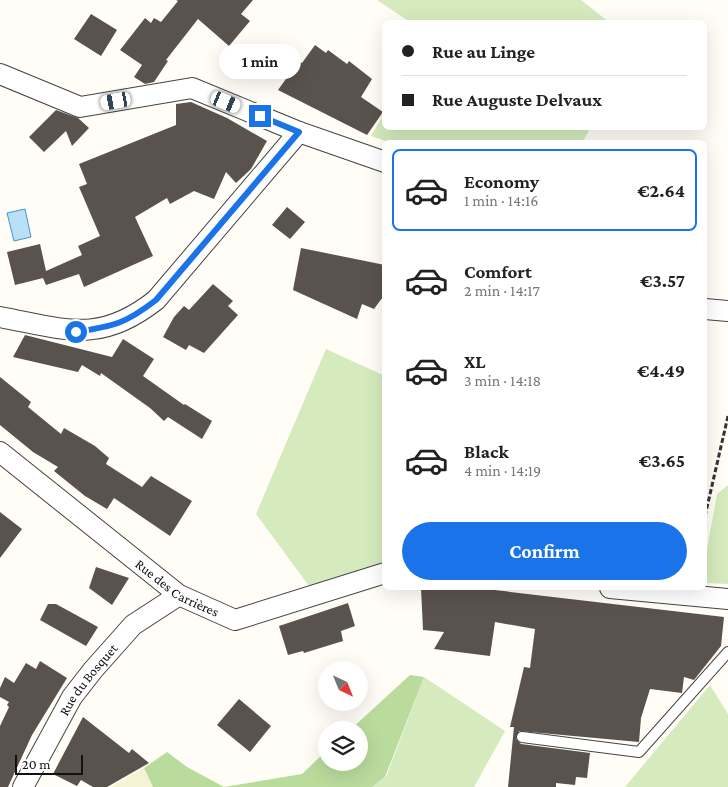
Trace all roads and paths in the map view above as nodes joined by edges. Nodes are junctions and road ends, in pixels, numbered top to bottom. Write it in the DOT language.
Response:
graph roads {
  1 [pos="0,74"];
  2 [pos="299,132"];
  3 [pos="382,161"];
  4 [pos="707,309"];
  5 [pos="728,311"];
  6 [pos="0,317"];
  7 [pos="728,416"];
  8 [pos="0,452"];
  9 [pos="707,507"];
  10 [pos="382,574"];
  11 [pos="631,590"];
  12 [pos="179,595"];
  13 [pos="728,599"];
  14 [pos="728,652"];
  15 [pos="522,737"];
  16 [pos="23,787"];
  1 -- 2 [label="street"];
  2 -- 3 [label="street"];
  2 -- 6 [label="street"];
  4 -- 5 [label="street"];
  7 -- 9 [label="path"];
  8 -- 12 [label="street, Rue des Carrières"];
  10 -- 12 [label="street, Rue des Carrières"];
  11 -- 13 [label="street"];
  12 -- 16 [label="street, Rue du Bosquet"];
  14 -- 15 [label="lane"];
}
